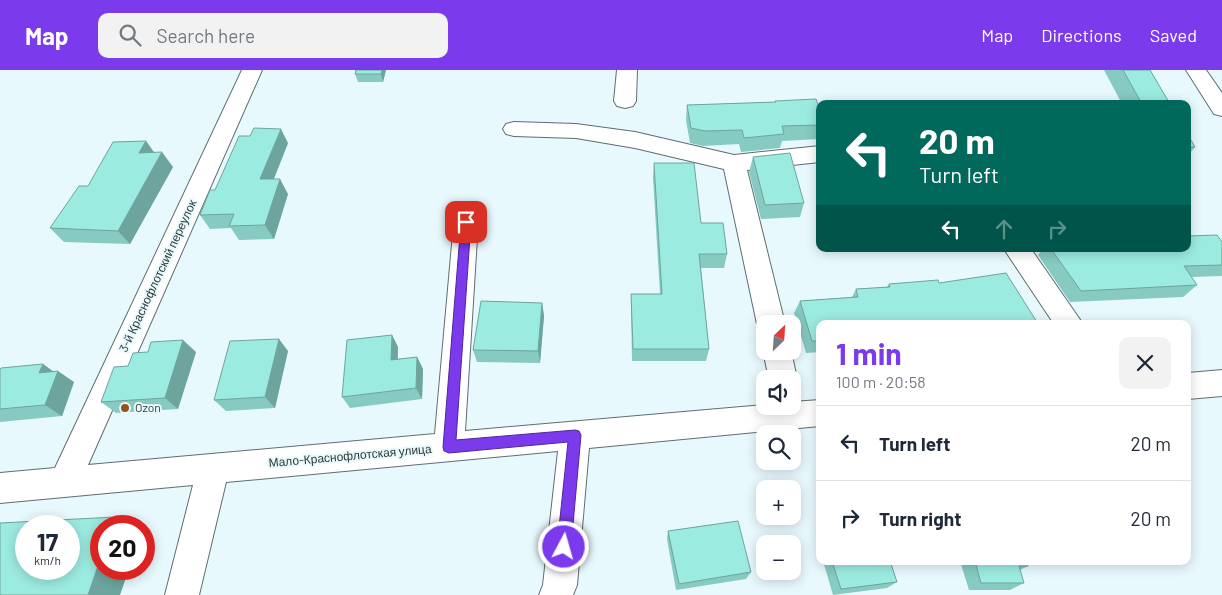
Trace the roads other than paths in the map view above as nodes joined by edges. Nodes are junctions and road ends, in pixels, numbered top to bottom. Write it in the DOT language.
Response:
graph roads {
  1 [pos="252,70"];
  2 [pos="627,70"];
  3 [pos="1196,70"];
  4 [pos="625,101"];
  5 [pos="1222,109"];
  6 [pos="514,129"];
  7 [pos="816,154"];
  8 [pos="734,163"];
  9 [pos="466,222"];
  10 [pos="1019,252"];
  11 [pos="769,315"];
  12 [pos="1066,320"];
  13 [pos="1222,383"];
  14 [pos="1191,386"];
  15 [pos="771,415"];
  16 [pos="575,435"];
  17 [pos="449,447"];
  18 [pos="213,469"];
  19 [pos="64,483"];
  20 [pos="0,488"];
  21 [pos="182,595"];
  22 [pos="556,595"];
  1 -- 19 [label="street, 3-й Краснофлотский переулок"];
  2 -- 4 [label="street"];
  3 -- 5 [label="street"];
  6 -- 8 [label="street"];
  7 -- 8 [label="street"];
  8 -- 11 [label="street"];
  9 -- 17 [label="street"];
  10 -- 12 [label="street"];
  13 -- 14 [label="street"];
  15 -- 16 [label="street, Мало-Краснофлотская улица"];
  16 -- 17 [label="street, Мало-Краснофлотская улица"];
  16 -- 22 [label="street"];
  17 -- 18 [label="street, Мало-Краснофлотская улица"];
  18 -- 19 [label="street, Мало-Краснофлотская улица"];
  18 -- 21 [label="street"];
  19 -- 20 [label="street, Мало-Краснофлотская улица"];
}
